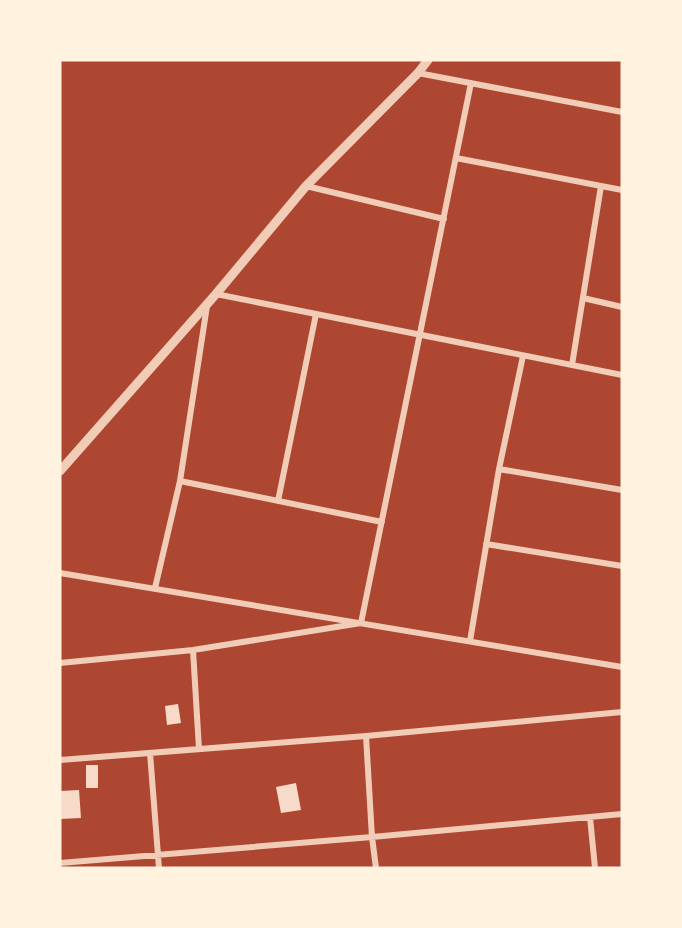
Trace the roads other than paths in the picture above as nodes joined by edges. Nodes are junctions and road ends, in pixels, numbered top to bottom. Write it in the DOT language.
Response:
graph roads {
  1 [pos="428,60"];
  2 [pos="418,73"];
  3 [pos="471,83"];
  4 [pos="622,112"];
  5 [pos="456,158"];
  6 [pos="306,186"];
  7 [pos="601,186"];
  8 [pos="622,190"];
  9 [pos="444,219"];
  10 [pos="216,294"];
  11 [pos="583,298"];
  12 [pos="208,302"];
  13 [pos="622,307"];
  14 [pos="316,314"];
  15 [pos="420,335"];
  16 [pos="523,356"];
  17 [pos="572,365"];
  18 [pos="622,375"];
  19 [pos="499,470"];
  20 [pos="60,471"];
  21 [pos="180,480"];
  22 [pos="622,490"];
  23 [pos="278,501"];
  24 [pos="382,522"];
  25 [pos="486,544"];
  26 [pos="622,566"];
  27 [pos="60,573"];
  28 [pos="155,588"];
  29 [pos="361,623"];
  30 [pos="470,641"];
  31 [pos="193,650"];
  32 [pos="60,663"];
  33 [pos="622,667"];
  34 [pos="622,712"];
  35 [pos="366,736"];
  36 [pos="199,749"];
  37 [pos="150,753"];
  38 [pos="60,760"];
  39 [pos="622,814"];
  40 [pos="590,817"];
  41 [pos="372,837"];
  42 [pos="159,856"];
  43 [pos="60,862"];
  44 [pos="159,868"];
  45 [pos="376,868"];
  46 [pos="595,868"];
  1 -- 2 [label="street"];
  2 -- 3 [label="street"];
  2 -- 6 [label="street"];
  3 -- 4 [label="street"];
  3 -- 5 [label="street"];
  5 -- 7 [label="street"];
  5 -- 9 [label="street"];
  6 -- 9 [label="street"];
  6 -- 10 [label="street"];
  7 -- 8 [label="street"];
  7 -- 11 [label="street"];
  9 -- 15 [label="street"];
  10 -- 12 [label="street"];
  10 -- 14 [label="street"];
  11 -- 13 [label="street"];
  11 -- 17 [label="street"];
  12 -- 20 [label="street"];
  12 -- 21 [label="street"];
  14 -- 15 [label="street"];
  14 -- 23 [label="street"];
  15 -- 16 [label="street"];
  15 -- 24 [label="street"];
  16 -- 17 [label="street"];
  16 -- 19 [label="street"];
  17 -- 18 [label="street"];
  19 -- 22 [label="street"];
  19 -- 25 [label="street"];
  21 -- 23 [label="street"];
  21 -- 28 [label="street"];
  23 -- 24 [label="street"];
  24 -- 29 [label="street"];
  25 -- 26 [label="street"];
  25 -- 30 [label="street"];
  27 -- 28 [label="street"];
  28 -- 29 [label="street"];
  29 -- 30 [label="street"];
  29 -- 31 [label="street"];
  30 -- 33 [label="street"];
  31 -- 32 [label="street"];
  31 -- 36 [label="street"];
  34 -- 35 [label="street"];
  35 -- 36 [label="street"];
  35 -- 41 [label="street"];
  36 -- 37 [label="street"];
  37 -- 38 [label="street"];
  37 -- 42 [label="street"];
  39 -- 40 [label="street"];
  40 -- 41 [label="street"];
  40 -- 46 [label="street"];
  41 -- 42 [label="street"];
  41 -- 45 [label="street"];
  42 -- 43 [label="street"];
  42 -- 44 [label="street"];
}
